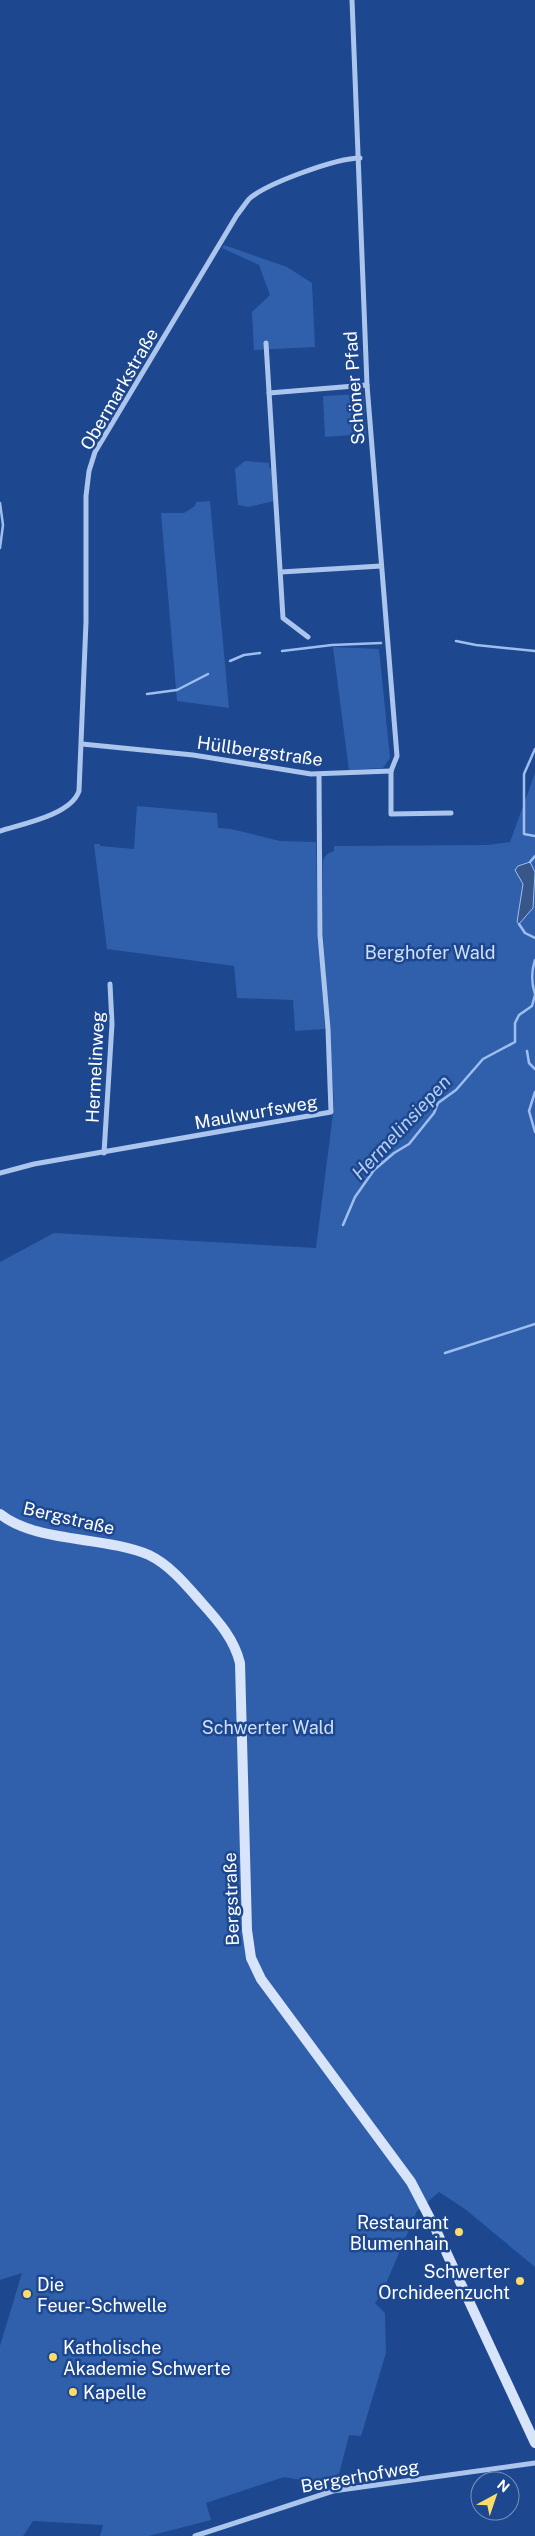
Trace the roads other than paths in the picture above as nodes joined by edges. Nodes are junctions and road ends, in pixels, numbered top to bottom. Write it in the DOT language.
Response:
graph roads {
  1 [pos="352,0"];
  2 [pos="360,158"];
  3 [pos="266,342"];
  4 [pos="367,385"];
  5 [pos="269,394"];
  6 [pos="381,566"];
  7 [pos="281,572"];
  8 [pos="308,637"];
  9 [pos="82,744"];
  10 [pos="391,771"];
  11 [pos="319,775"];
  12 [pos="452,813"];
  13 [pos="0,831"];
  14 [pos="110,984"];
  15 [pos="104,1153"];
  16 [pos="0,1173"];
  17 [pos="0,1514"];
  18 [pos="535,2443"];
  19 [pos="535,2463"];
  20 [pos="195,2536"];
  1 -- 2 [label="street, Schöner Pfad"];
  2 -- 4 [label="street, Schöner Pfad"];
  2 -- 9 [label="street, Obermarkstraße"];
  3 -- 5 [label="street"];
  4 -- 5 [label="street"];
  4 -- 6 [label="street, Schöner Pfad"];
  5 -- 7 [label="street"];
  6 -- 7 [label="street"];
  6 -- 10 [label="street, Schöner Pfad"];
  7 -- 8 [label="street"];
  9 -- 11 [label="street, Hüllbergstraße"];
  9 -- 13 [label="street, Obermarkstraße"];
  10 -- 11 [label="street, Hüllbergstraße"];
  10 -- 12 [label="street"];
  11 -- 15 [label="street, Maulwurfsweg"];
  14 -- 15 [label="street, Hermelinweg"];
  15 -- 16 [label="street, Maulwurfsweg"];
  17 -- 18 [label="main road, Bergstraße"];
  19 -- 20 [label="street, Bergerhofweg"];
}
